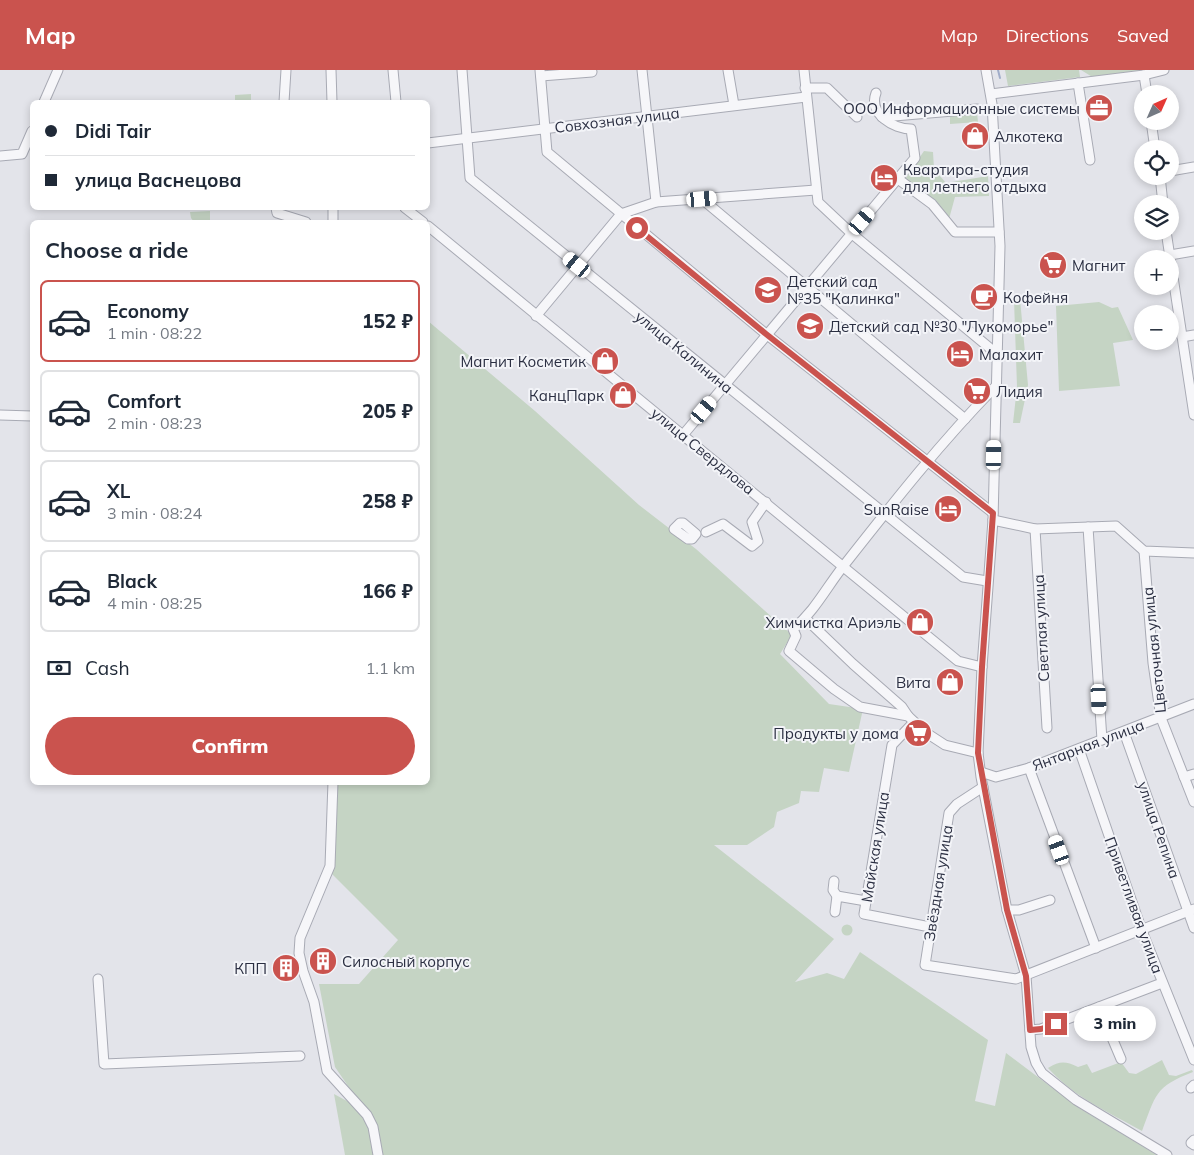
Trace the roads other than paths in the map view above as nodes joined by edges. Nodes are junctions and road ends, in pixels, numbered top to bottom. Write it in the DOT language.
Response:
graph roads {
  1 [pos="58,70"];
  2 [pos="279,70"];
  3 [pos="286,70"];
  4 [pos="331,70"];
  5 [pos="393,70"];
  6 [pos="462,70"];
  7 [pos="642,70"];
  8 [pos="728,70"];
  9 [pos="804,70"];
  10 [pos="986,70"];
  11 [pos="1164,70"];
  12 [pos="592,72"];
  13 [pos="540,73"];
  14 [pos="1144,75"];
  15 [pos="1078,83"];
  16 [pos="1146,85"];
  17 [pos="806,93"];
  18 [pos="876,94"];
  19 [pos="991,94"];
  20 [pos="45,100"];
  21 [pos="279,100"];
  22 [pos="284,100"];
  23 [pos="332,100"];
  24 [pos="396,100"];
  25 [pos="734,105"];
  26 [pos="977,109"];
  27 [pos="646,115"];
  28 [pos="857,117"];
  29 [pos="882,117"];
  30 [pos="545,129"];
  31 [pos="30,136"];
  32 [pos="468,139"];
  33 [pos="430,143"];
  34 [pos="0,156"];
  35 [pos="1090,160"];
  36 [pos="1194,167"];
  37 [pos="1179,170"];
  38 [pos="898,179"];
  39 [pos="816,190"];
  40 [pos="702,199"];
  41 [pos="656,202"];
  42 [pos="276,210"];
  43 [pos="408,210"];
  44 [pos="621,214"];
  45 [pos="301,220"];
  46 [pos="420,220"];
  47 [pos="430,228"];
  48 [pos="999,232"];
  49 [pos="851,234"];
  50 [pos="1194,251"];
  51 [pos="1179,254"];
  52 [pos="577,265"];
  53 [pos="808,286"];
  54 [pos="1176,295"];
  55 [pos="536,316"];
  56 [pos="766,334"];
  57 [pos="1194,335"];
  58 [pos="1182,337"];
  59 [pos="997,354"];
  60 [pos="725,385"];
  61 [pos="995,387"];
  62 [pos="0,415"];
  63 [pos="1194,415"];
  64 [pos="30,416"];
  65 [pos="965,419"];
  66 [pos="683,434"];
  67 [pos="926,463"];
  68 [pos="766,502"];
  69 [pos="886,514"];
  70 [pos="993,516"];
  71 [pos="1088,526"];
  72 [pos="1035,529"];
  73 [pos="706,532"];
  74 [pos="1144,551"];
  75 [pos="1194,552"];
  76 [pos="843,565"];
  77 [pos="987,581"];
  78 [pos="806,619"];
  79 [pos="982,667"];
  80 [pos="1194,704"];
  81 [pos="1160,718"];
  82 [pos="911,719"];
  83 [pos="1047,728"];
  84 [pos="1124,732"];
  85 [pos="1102,740"];
  86 [pos="1079,749"];
  87 [pos="978,753"];
  88 [pos="1029,768"];
  89 [pos="981,772"];
  90 [pos="1194,774"];
  91 [pos="1184,777"];
  92 [pos="333,785"];
  93 [pos="983,788"];
  94 [pos="1194,802"];
  95 [pos="834,881"];
  96 [pos="837,896"];
  97 [pos="1050,900"];
  98 [pos="866,901"];
  99 [pos="1007,910"];
  100 [pos="1191,910"];
  101 [pos="835,912"];
  102 [pos="930,927"];
  103 [pos="1194,928"];
  104 [pos="1142,931"];
  105 [pos="1096,948"];
  106 [pos="1026,976"];
  107 [pos="98,979"];
  108 [pos="1162,983"];
  109 [pos="1099,1007"];
  110 [pos="1030,1030"];
  111 [pos="300,1056"];
  112 [pos="1121,1059"];
  113 [pos="1194,1060"];
  114 [pos="378,1155"];
  115 [pos="1167,1155"];
  1 -- 20 [label="street"];
  2 -- 21 [label="street"];
  3 -- 22 [label="street"];
  4 -- 23 [label="street"];
  5 -- 24 [label="street"];
  6 -- 32 [label="street, улица Калинина"];
  7 -- 27 [label="street"];
  8 -- 25 [label="street"];
  9 -- 17 [label="street"];
  10 -- 19 [label="street"];
  11 -- 14 [label="street"];
  12 -- 13 [label="street"];
  13 -- 30 [label="street"];
  14 -- 15 [label="street"];
  14 -- 16 [label="street"];
  15 -- 19 [label="street"];
  15 -- 35 [label="street"];
  17 -- 25 [label="street, Совхозная улица"];
  17 -- 28 [label="street, Совхозная улица"];
  17 -- 39 [label="street"];
  18 -- 29 [label="street"];
  19 -- 48 [label="street"];
  25 -- 27 [label="street, Совхозная улица"];
  26 -- 29 [label="street"];
  27 -- 30 [label="street, Совхозная улица"];
  27 -- 41 [label="street"];
  29 -- 38 [label="street"];
  30 -- 32 [label="street, Совхозная улица"];
  30 -- 44 [label="street"];
  31 -- 34 [label="street"];
  32 -- 33 [label="street, Совхозная улица"];
  32 -- 52 [label="street, улица Калинина"];
  36 -- 37 [label="street"];
  38 -- 48 [label="street"];
  38 -- 49 [label="street"];
  39 -- 40 [label="street"];
  39 -- 49 [label="street"];
  40 -- 41 [label="street"];
  40 -- 53 [label="street"];
  41 -- 44 [label="street"];
  42 -- 45 [label="street"];
  43 -- 46 [label="street"];
  44 -- 52 [label="street"];
  44 -- 56 [label="street"];
  47 -- 55 [label="street, улица Свердлова"];
  48 -- 59 [label="street"];
  49 -- 53 [label="street"];
  49 -- 59 [label="street"];
  50 -- 51 [label="street"];
  52 -- 55 [label="street"];
  52 -- 60 [label="street, улица Калинина"];
  53 -- 56 [label="street"];
  53 -- 65 [label="street"];
  54 -- 58 [label="street"];
  55 -- 66 [label="street, улица Свердлова"];
  56 -- 60 [label="street"];
  56 -- 67 [label="street"];
  57 -- 58 [label="street"];
  58 -- 63 [label="street"];
  59 -- 61 [label="street"];
  60 -- 66 [label="street"];
  60 -- 69 [label="street, улица Калинина"];
  61 -- 65 [label="street"];
  61 -- 70 [label="street"];
  62 -- 64 [label="street"];
  65 -- 67 [label="street"];
  66 -- 68 [label="street, улица Свердлова"];
  67 -- 69 [label="street"];
  67 -- 70 [label="street"];
  68 -- 73 [label="street"];
  68 -- 76 [label="street, улица Свердлова"];
  69 -- 76 [label="street"];
  69 -- 77 [label="street, улица Калинина"];
  70 -- 72 [label="street"];
  70 -- 77 [label="street"];
  71 -- 72 [label="street"];
  71 -- 74 [label="street"];
  71 -- 85 [label="street"];
  72 -- 83 [label="street, Светлая улица"];
  74 -- 75 [label="street"];
  74 -- 81 [label="street, Цветочная улица"];
  76 -- 78 [label="street"];
  76 -- 79 [label="street, улица Свердлова"];
  77 -- 79 [label="street"];
  78 -- 82 [label="street"];
  78 -- 82 [label="street"];
  79 -- 87 [label="street"];
  80 -- 81 [label="street, Янтарная улица"];
  81 -- 84 [label="street, Янтарная улица"];
  81 -- 91 [label="street, Цветочная улица"];
  82 -- 87 [label="street"];
  82 -- 98 [label="street, Майская улица"];
  84 -- 85 [label="street, Янтарная улица"];
  84 -- 100 [label="street, улица Репина"];
  85 -- 86 [label="street, Янтарная улица"];
  86 -- 88 [label="street, Янтарная улица"];
  86 -- 104 [label="street, Приветливая улица"];
  87 -- 89 [label="street"];
  88 -- 89 [label="street, Янтарная улица"];
  88 -- 105 [label="street"];
  89 -- 93 [label="street"];
  90 -- 91 [label="street"];
  91 -- 94 [label="street, Цветочная улица"];
  92 -- 114 [label="street"];
  93 -- 99 [label="street"];
  93 -- 102 [label="street, Звёздная улица"];
  95 -- 96 [label="street"];
  96 -- 98 [label="street"];
  96 -- 101 [label="street"];
  97 -- 99 [label="street"];
  98 -- 102 [label="street, Майская улица"];
  99 -- 106 [label="street"];
  100 -- 103 [label="street, улица Репина"];
  100 -- 104 [label="street"];
  102 -- 106 [label="street, Звёздная улица"];
  104 -- 105 [label="street"];
  104 -- 108 [label="street, Приветливая улица"];
  105 -- 106 [label="street"];
  106 -- 110 [label="street"];
  107 -- 111 [label="street"];
  108 -- 109 [label="street"];
  108 -- 113 [label="street, Приветливая улица"];
  109 -- 110 [label="street"];
  109 -- 112 [label="street"];
  110 -- 115 [label="street"];
}
